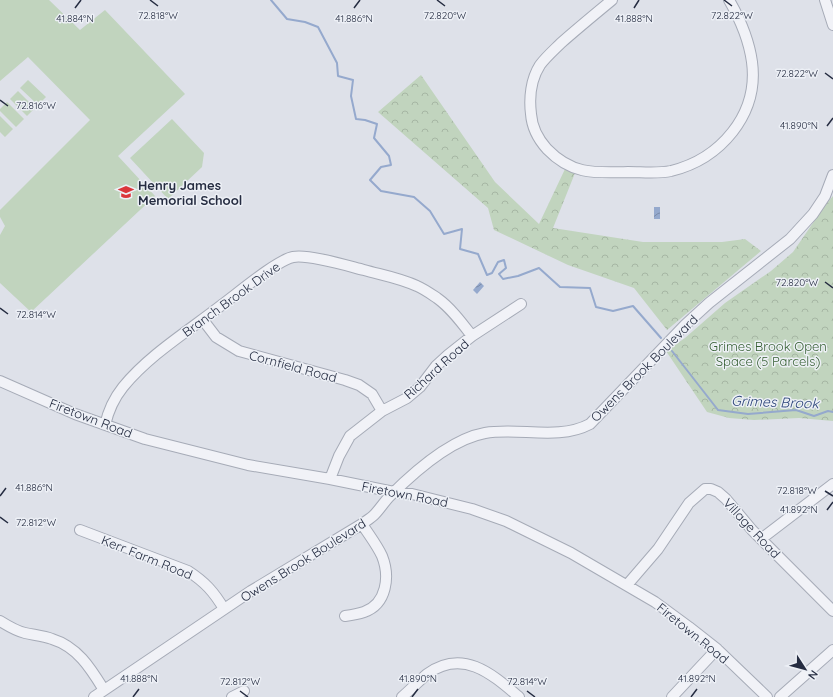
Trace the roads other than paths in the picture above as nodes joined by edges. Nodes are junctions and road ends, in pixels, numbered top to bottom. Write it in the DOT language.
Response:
graph roads {
  1 [pos="612,0"];
  2 [pos="729,0"];
  3 [pos="825,0"];
  4 [pos="833,25"];
  5 [pos="833,174"];
  6 [pos="521,304"];
  7 [pos="203,320"];
  8 [pos="472,336"];
  9 [pos="0,381"];
  10 [pos="382,411"];
  11 [pos="105,425"];
  12 [pos="330,479"];
  13 [pos="833,484"];
  14 [pos="394,492"];
  15 [pos="362,524"];
  16 [pos="80,530"];
  17 [pos="761,539"];
  18 [pos="627,585"];
  19 [pos="224,609"];
  20 [pos="833,611"];
  21 [pos="346,616"];
  22 [pos="0,621"];
  23 [pos="717,649"];
  24 [pos="833,650"];
  25 [pos="104,690"];
  26 [pos="244,691"];
  27 [pos="94,697"];
  28 [pos="232,697"];
  29 [pos="402,697"];
  30 [pos="519,697"];
  31 [pos="672,697"];
  32 [pos="767,697"];
  33 [pos="780,697"];
  1 -- 2 [label="street"];
  3 -- 4 [label="street"];
  5 -- 14 [label="street, Owens Brook Boulevard"];
  6 -- 8 [label="street, Richard Road"];
  7 -- 8 [label="street, Branch Brook Drive"];
  7 -- 10 [label="street, Cornfield Road"];
  7 -- 11 [label="street, Branch Brook Drive"];
  8 -- 10 [label="street, Richard Road"];
  9 -- 11 [label="street, Firetown Road"];
  10 -- 12 [label="street, Richard Road"];
  11 -- 12 [label="street, Firetown Road"];
  12 -- 14 [label="street, Firetown Road"];
  13 -- 17 [label="street"];
  14 -- 15 [label="street, Owens Brook Boulevard"];
  14 -- 18 [label="street, Firetown Road"];
  15 -- 19 [label="street, Owens Brook Boulevard"];
  15 -- 21 [label="street"];
  16 -- 19 [label="street, Kerr Farm Road"];
  17 -- 18 [label="street, Village Road"];
  17 -- 20 [label="street, Village Road"];
  18 -- 23 [label="street, Firetown Road"];
  19 -- 25 [label="street, Owens Brook Boulevard"];
  22 -- 25 [label="street"];
  23 -- 31 [label="street"];
  23 -- 32 [label="street, Firetown Road"];
  24 -- 33 [label="street"];
  25 -- 27 [label="street, Owens Brook Boulevard"];
  26 -- 28 [label="street"];
  29 -- 30 [label="street"];
}
